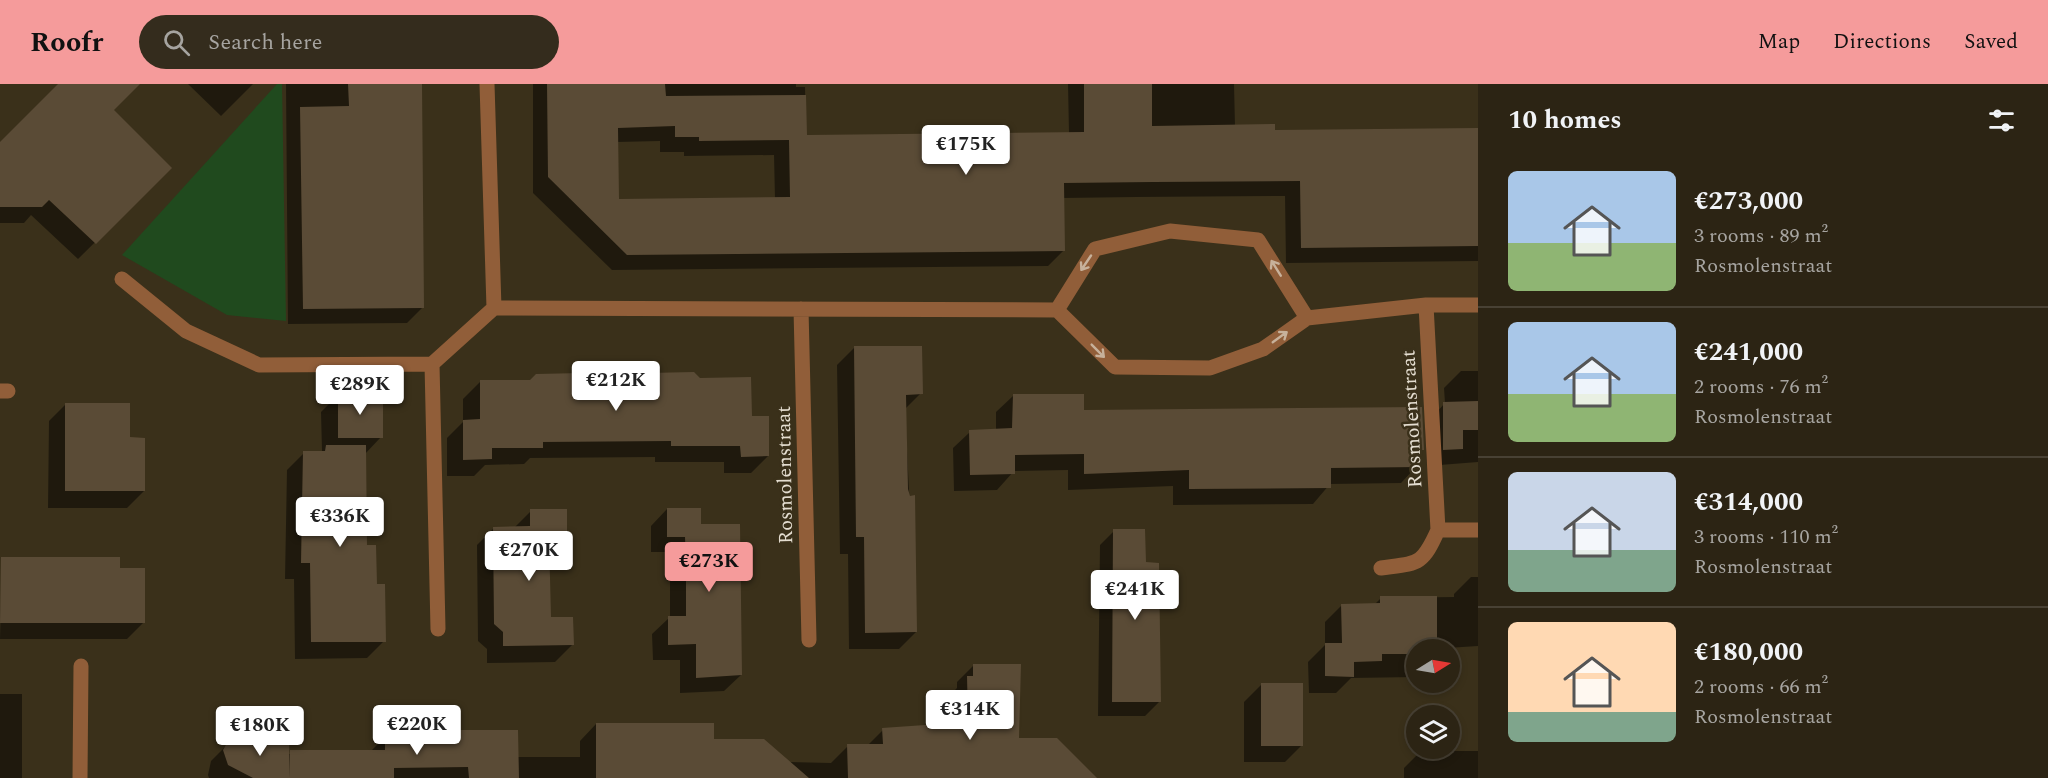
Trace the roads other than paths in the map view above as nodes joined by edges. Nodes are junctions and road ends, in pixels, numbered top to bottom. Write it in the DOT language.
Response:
graph roads {
  1 [pos="487,84"];
  2 [pos="122,279"];
  3 [pos="1426,305"];
  4 [pos="1478,305"];
  5 [pos="494,308"];
  6 [pos="801,309"];
  7 [pos="1056,310"];
  8 [pos="1307,318"];
  9 [pos="432,364"];
  10 [pos="1438,530"];
  11 [pos="1478,530"];
  12 [pos="1381,568"];
  13 [pos="438,629"];
  14 [pos="809,640"];
  15 [pos="81,666"];
  16 [pos="80,778"];
  1 -- 5 [label="street"];
  2 -- 9 [label="street"];
  3 -- 4 [label="street"];
  3 -- 8 [label="street"];
  3 -- 10 [label="street, Rosmolenstraat"];
  5 -- 6 [label="street"];
  5 -- 9 [label="street"];
  6 -- 7 [label="street"];
  6 -- 14 [label="street, Rosmolenstraat"];
  7 -- 8 [label="street, one-way"];
  8 -- 7 [label="street, one-way"];
  9 -- 13 [label="street"];
  10 -- 11 [label="street"];
  10 -- 12 [label="street"];
  15 -- 16 [label="street"];
}
